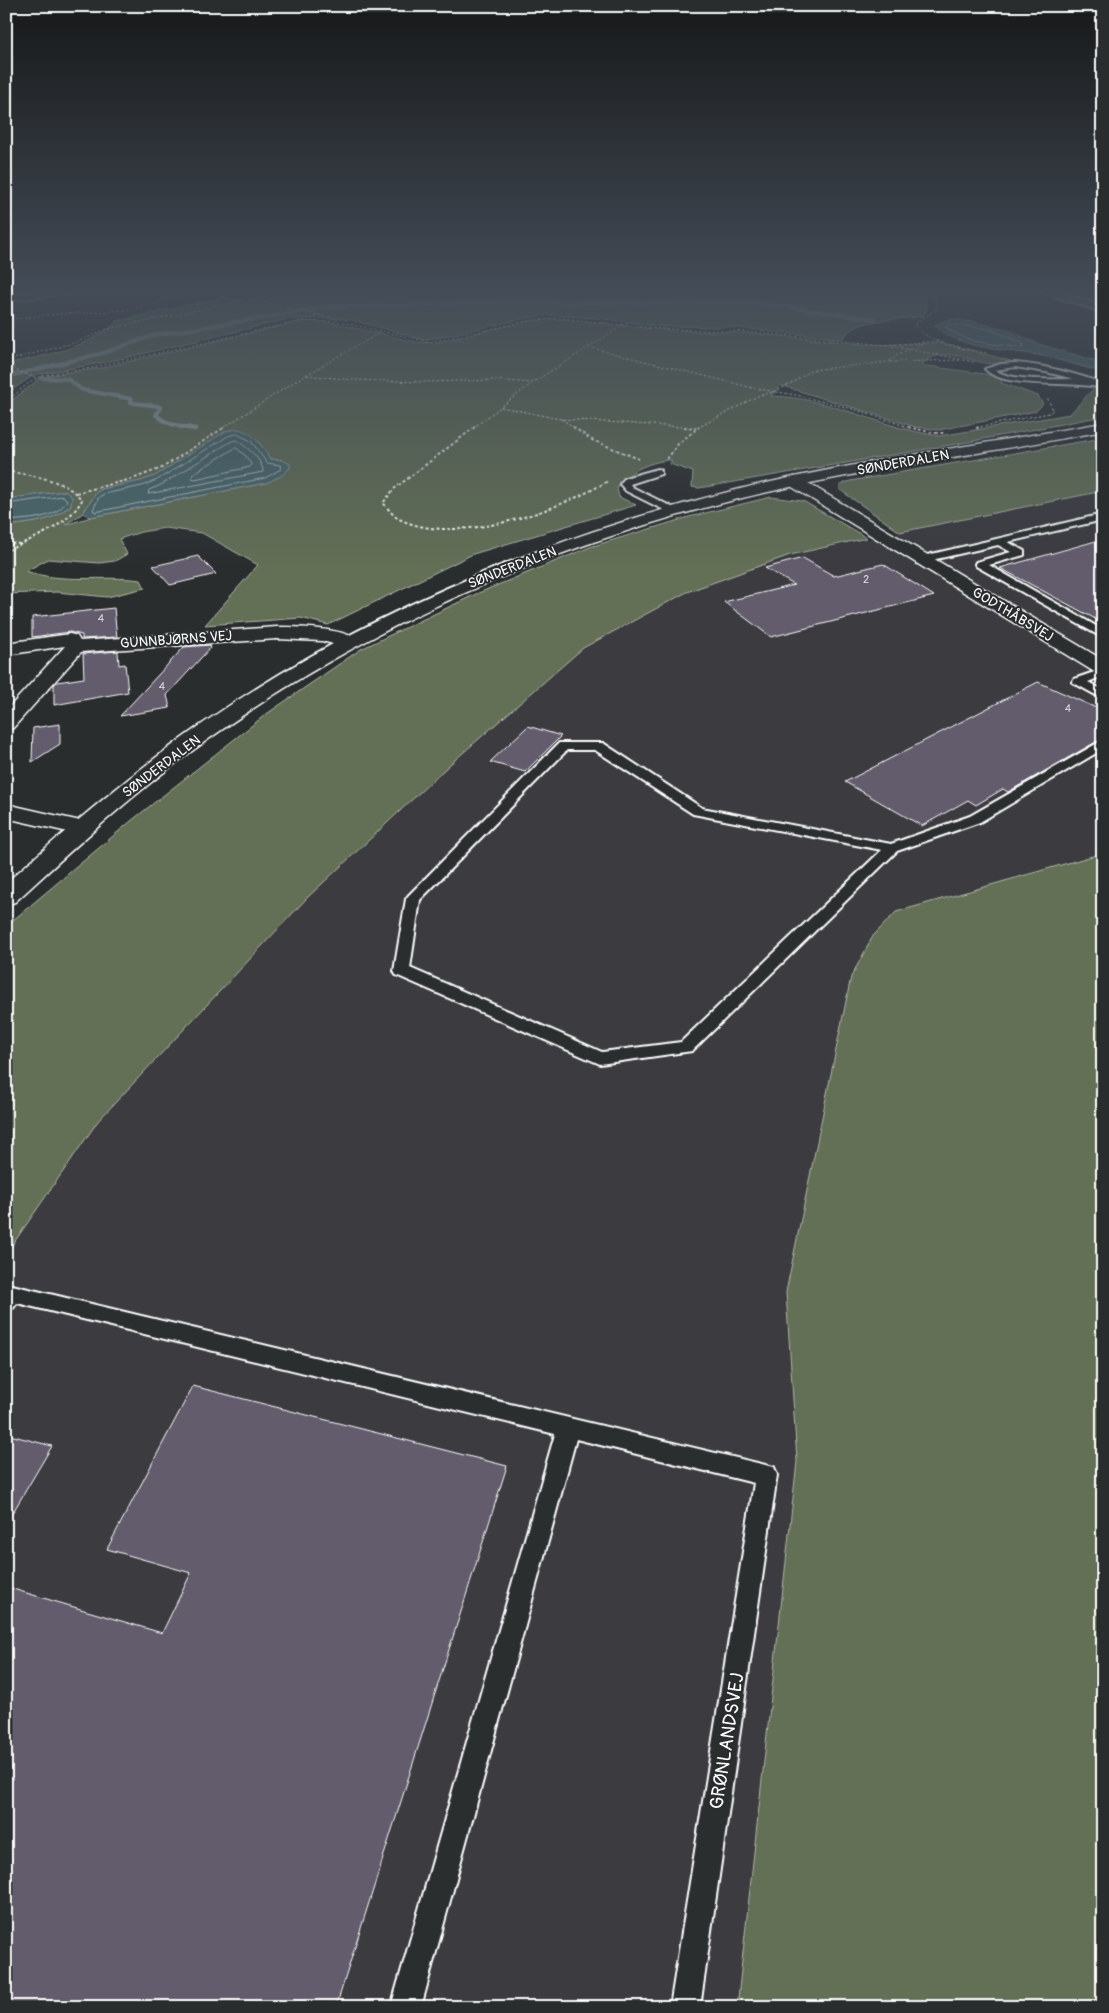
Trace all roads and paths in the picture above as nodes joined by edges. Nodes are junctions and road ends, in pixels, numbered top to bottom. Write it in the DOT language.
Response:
graph roads {
  1 [pos="32,382"];
  2 [pos="294,382"];
  3 [pos="512,382"];
  4 [pos="535,382"];
  5 [pos="729,382"];
  6 [pos="791,382"];
  7 [pos="1011,382"];
  8 [pos="1089,382"];
  9 [pos="532,384"];
  10 [pos="1103,386"];
  11 [pos="774,392"];
  12 [pos="6,402"];
  13 [pos="501,407"];
  14 [pos="560,419"];
  15 [pos="1103,427"];
  16 [pos="698,428"];
  17 [pos="968,430"];
  18 [pos="951,432"];
  19 [pos="668,458"];
  20 [pos="661,459"];
  21 [pos="645,461"];
  22 [pos="6,471"];
  23 [pos="658,472"];
  24 [pos="612,479"];
  25 [pos="795,482"];
  26 [pos="76,493"];
  27 [pos="672,511"];
  28 [pos="1103,517"];
  29 [pos="1000,542"];
  30 [pos="6,543"];
  31 [pos="21,544"];
  32 [pos="6,551"];
  33 [pos="923,560"];
  34 [pos="1103,635"];
  35 [pos="348,642"];
  36 [pos="75,647"];
  37 [pos="6,649"];
  38 [pos="1103,671"];
  39 [pos="1103,694"];
  40 [pos="6,724"];
  41 [pos="1103,744"];
  42 [pos="6,811"];
  43 [pos="80,828"];
  44 [pos="892,848"];
  45 [pos="6,896"];
  46 [pos="6,1302"];
  47 [pos="568,1427"];
  48 [pos="766,1475"];
  49 [pos="406,2007"];
  50 [pos="685,2007"];
  1 -- 12 [label="path"];
  2 -- 26 [label="path"];
  3 -- 9 [label="path"];
  4 -- 9 [label="path"];
  5 -- 11 [label="path"];
  6 -- 11 [label="path"];
  7 -- 17 [label="path"];
  8 -- 10 [label="lane"];
  9 -- 13 [label="path"];
  11 -- 16 [label="path"];
  11 -- 18 [label="path"];
  13 -- 14 [label="path"];
  13 -- 24 [label="path"];
  14 -- 16 [label="path"];
  14 -- 21 [label="path"];
  15 -- 25 [label="street, SØNDERDALEN"];
  16 -- 19 [label="path"];
  19 -- 20 [label="path"];
  19 -- 23 [label="path"];
  22 -- 26 [label="path"];
  23 -- 27 [label="lane"];
  25 -- 27 [label="street, SØNDERDALEN"];
  25 -- 33 [label="street, GODTHÅBSVEJ"];
  26 -- 31 [label="path"];
  27 -- 35 [label="street, SØNDERDALEN"];
  28 -- 29 [label="lane"];
  29 -- 33 [label="lane"];
  29 -- 34 [label="lane, GODTHÅBSVEJ"];
  30 -- 31 [label="path"];
  31 -- 32 [label="path"];
  33 -- 38 [label="street, GODTHÅBSVEJ"];
  35 -- 36 [label="street, GUNNBJØRNS VEJ"];
  35 -- 43 [label="street, SØNDERDALEN"];
  36 -- 37 [label="street, GUNNBJØRNS VEJ"];
  36 -- 40 [label="street"];
  38 -- 39 [label="lane, GODTHÅBSVEJ"];
  41 -- 44 [label="lane"];
  42 -- 43 [label="street"];
  43 -- 45 [label="street, SØNDERDALEN"];
  44 -- 44 [label="lane"];
  46 -- 47 [label="lane"];
  47 -- 48 [label="lane"];
  47 -- 49 [label="lane"];
  48 -- 50 [label="lane, GRØNLANDSVEJ"];
}
